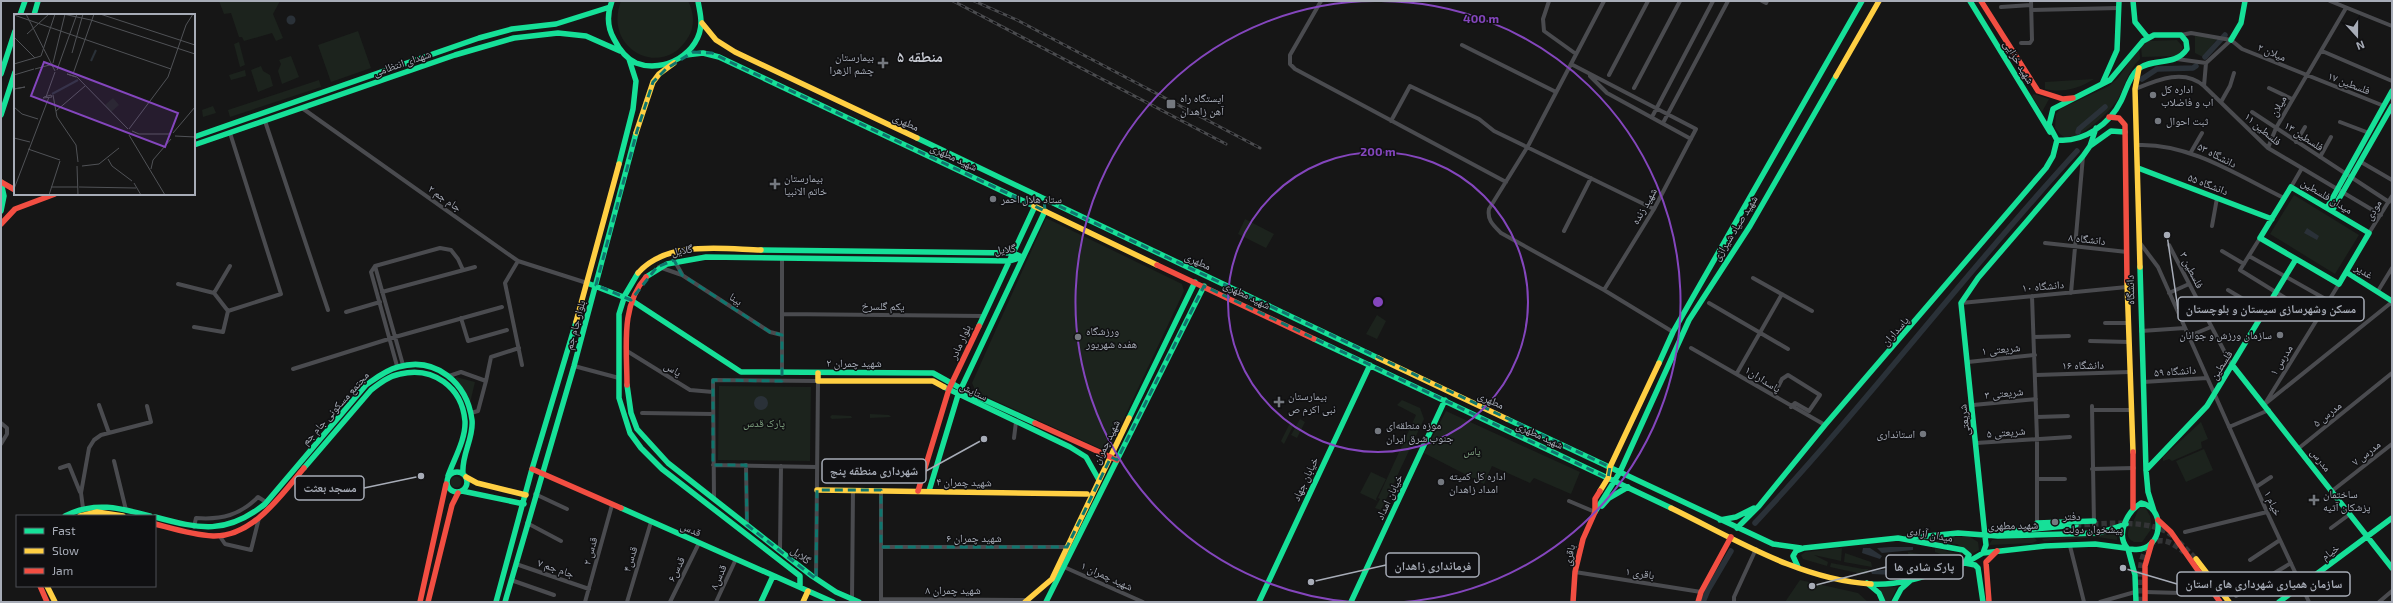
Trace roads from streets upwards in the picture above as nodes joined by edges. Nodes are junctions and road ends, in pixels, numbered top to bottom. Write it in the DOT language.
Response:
graph roads {
  1 [pos="25,1"];
  2 [pos="38,1"];
  3 [pos="698,1"];
  4 [pos="1320,1"];
  5 [pos="1549,1"];
  6 [pos="1604,1"];
  7 [pos="1648,1"];
  8 [pos="1680,1"];
  9 [pos="1714,1"];
  10 [pos="1728,1"];
  11 [pos="1762,1"];
  12 [pos="1767,1"];
  13 [pos="1862,1"];
  14 [pos="1879,1"];
  15 [pos="1970,1"];
  16 [pos="1981,1"];
  17 [pos="2119,1"];
  18 [pos="2132,1"];
  19 [pos="2245,1"];
  20 [pos="2330,1"];
  21 [pos="610,3"];
  22 [pos="2031,5"];
  23 [pos="2000,7"];
  24 [pos="2119,8"];
  25 [pos="2346,8"];
  26 [pos="20,14"];
  27 [pos="34,14"];
  28 [pos="702,23"];
  29 [pos="2392,26"];
  30 [pos="14,34"];
  31 [pos="2181,35"];
  32 [pos="2148,38"];
  33 [pos="2231,40"];
  34 [pos="2021,43"];
  35 [pos="1462,45"];
  36 [pos="453,47"];
  37 [pos="620,51"];
  38 [pos="2322,51"];
  39 [pos="1576,54"];
  40 [pos="455,55"];
  41 [pos="686,55"];
  42 [pos="629,59"];
  43 [pos="2177,59"];
  44 [pos="676,62"];
  45 [pos="2206,63"];
  46 [pos="1571,64"];
  47 [pos="2139,68"];
  48 [pos="1587,72"];
  49 [pos="2234,73"];
  50 [pos="1,74"];
  51 [pos="14,75"];
  52 [pos="1609,75"];
  53 [pos="2308,76"];
  54 [pos="2392,81"];
  55 [pos="2101,85"];
  56 [pos="2204,86"];
  57 [pos="1634,88"];
  58 [pos="2269,88"];
  59 [pos="2135,89"];
  60 [pos="2392,91"];
  61 [pos="1556,92"];
  62 [pos="1630,95"];
  63 [pos="2073,98"];
  64 [pos="2292,99"];
  65 [pos="2221,102"];
  66 [pos="1626,103"];
  67 [pos="2384,106"];
  68 [pos="2392,106"];
  69 [pos="302,108"];
  70 [pos="1657,109"];
  71 [pos="2252,112"];
  72 [pos="263,113"];
  73 [pos="1668,114"];
  74 [pos="1,116"];
  75 [pos="1652,117"];
  76 [pos="2109,117"];
  77 [pos="265,121"];
  78 [pos="1391,121"];
  79 [pos="2340,122"];
  80 [pos="1663,123"];
  81 [pos="2097,126"];
  82 [pos="2305,127"];
  83 [pos="2276,128"];
  84 [pos="2125,132"];
  85 [pos="2202,132"];
  86 [pos="230,133"];
  87 [pos="2051,133"];
  88 [pos="2368,133"];
  89 [pos="195,137"];
  90 [pos="2331,137"];
  91 [pos="1690,139"];
  92 [pos="2057,140"];
  93 [pos="2296,142"];
  94 [pos="195,145"];
  95 [pos="2138,145"];
  96 [pos="1528,146"];
  97 [pos="2090,146"];
  98 [pos="2268,148"];
  99 [pos="2191,152"];
  100 [pos="2083,156"];
  101 [pos="2320,157"];
  102 [pos="2361,162"];
  103 [pos="2138,168"];
  104 [pos="2302,168"];
  105 [pos="2350,175"];
  106 [pos="1591,178"];
  107 [pos="2392,180"];
  108 [pos="1,182"];
  109 [pos="1506,182"];
  110 [pos="2291,187"];
  111 [pos="14,189"];
  112 [pos="2341,191"];
  113 [pos="52,195"];
  114 [pos="2392,196"];
  115 [pos="2217,198"];
  116 [pos="2284,198"];
  117 [pos="1044,199"];
  118 [pos="2389,202"];
  119 [pos="1035,206"];
  120 [pos="1654,209"];
  121 [pos="2329,210"];
  122 [pos="1,211"];
  123 [pos="1045,211"];
  124 [pos="2381,215"];
  125 [pos="2272,219"];
  126 [pos="1,224"];
  127 [pos="2212,226"];
  128 [pos="1564,231"];
  129 [pos="2369,233"];
  130 [pos="2260,238"];
  131 [pos="2139,241"];
  132 [pos="2045,243"];
  133 [pos="2169,245"];
  134 [pos="2075,246"];
  135 [pos="2222,251"];
  136 [pos="2127,252"];
  137 [pos="1013,253"];
  138 [pos="2249,256"];
  139 [pos="1023,257"];
  140 [pos="782,258"];
  141 [pos="2296,259"];
  142 [pos="674,260"];
  143 [pos="518,261"];
  144 [pos="1009,261"];
  145 [pos="2244,264"];
  146 [pos="230,266"];
  147 [pos="375,266"];
  148 [pos="475,267"];
  149 [pos="657,267"];
  150 [pos="2392,268"];
  151 [pos="463,270"];
  152 [pos="2346,272"];
  153 [pos="682,275"];
  154 [pos="1753,278"];
  155 [pos="2285,278"];
  156 [pos="1195,282"];
  157 [pos="587,283"];
  158 [pos="178,284"];
  159 [pos="2189,284"];
  160 [pos="2339,284"];
  161 [pos="596,285"];
  162 [pos="1204,286"];
  163 [pos="2128,287"];
  164 [pos="1604,290"];
  165 [pos="2228,290"];
  166 [pos="2378,291"];
  167 [pos="382,292"];
  168 [pos="214,293"];
  169 [pos="2071,293"];
  170 [pos="2169,293"];
  171 [pos="1782,294"];
  172 [pos="2276,294"];
  173 [pos="624,296"];
  174 [pos="2032,296"];
  175 [pos="631,300"];
  176 [pos="385,301"];
  177 [pos="2329,301"];
  178 [pos="2392,302"];
  179 [pos="379,303"];
  180 [pos="1709,303"];
  181 [pos="1961,303"];
  182 [pos="502,306"];
  183 [pos="328,310"];
  184 [pos="228,311"];
  185 [pos="1812,311"];
  186 [pos="346,312"];
  187 [pos="2265,312"];
  188 [pos="782,314"];
  189 [pos="983,316"];
  190 [pos="995,316"];
  191 [pos="461,318"];
  192 [pos="2318,318"];
  193 [pos="2105,323"];
  194 [pos="2129,323"];
  195 [pos="194,327"];
  196 [pos="2211,327"];
  197 [pos="2185,328"];
  198 [pos="507,330"];
  199 [pos="2142,331"];
  200 [pos="1673,332"];
  201 [pos="1759,333"];
  202 [pos="782,335"];
  203 [pos="2069,336"];
  204 [pos="2189,336"];
  205 [pos="395,337"];
  206 [pos="2034,337"];
  207 [pos="389,339"];
  208 [pos="2090,341"];
  209 [pos="2129,342"];
  210 [pos="519,348"];
  211 [pos="1691,348"];
  212 [pos="1788,349"];
  213 [pos="627,352"];
  214 [pos="2035,355"];
  215 [pos="1968,362"];
  216 [pos="400,365"];
  217 [pos="522,365"];
  218 [pos="1370,365"];
  219 [pos="574,366"];
  220 [pos="2232,366"];
  221 [pos="293,369"];
  222 [pos="2130,372"];
  223 [pos="782,373"];
  224 [pos="818,373"];
  225 [pos="1737,373"];
  226 [pos="2392,373"];
  227 [pos="2036,375"];
  228 [pos="449,376"];
  229 [pos="619,378"];
  230 [pos="2207,378"];
  231 [pos="444,381"];
  232 [pos="486,381"];
  233 [pos="818,381"];
  234 [pos="2143,382"];
  235 [pos="952,383"];
  236 [pos="949,389"];
  237 [pos="962,389"];
  238 [pos="1776,391"];
  239 [pos="713,392"];
  240 [pos="1452,393"];
  241 [pos="2215,393"];
  242 [pos="958,395"];
  243 [pos="354,399"];
  244 [pos="2036,399"];
  245 [pos="1446,401"];
  246 [pos="360,403"];
  247 [pos="2265,404"];
  248 [pos="99,405"];
  249 [pos="147,406"];
  250 [pos="1973,406"];
  251 [pos="1791,407"];
  252 [pos="2132,410"];
  253 [pos="2269,410"];
  254 [pos="642,413"];
  255 [pos="471,414"];
  256 [pos="713,414"];
  257 [pos="464,415"];
  258 [pos="2068,416"];
  259 [pos="2037,417"];
  260 [pos="1016,422"];
  261 [pos="1,423"];
  262 [pos="1825,425"];
  263 [pos="2229,427"];
  264 [pos="109,433"];
  265 [pos="2070,437"];
  266 [pos="1014,438"];
  267 [pos="2038,438"];
  268 [pos="1976,443"];
  269 [pos="1,444"];
  270 [pos="316,444"];
  271 [pos="2392,444"];
  272 [pos="321,448"];
  273 [pos="2299,448"];
  274 [pos="1111,457"];
  275 [pos="1117,460"];
  276 [pos="114,461"];
  277 [pos="713,465"];
  278 [pos="746,466"];
  279 [pos="781,466"];
  280 [pos="817,467"];
  281 [pos="1610,467"];
  282 [pos="60,468"];
  283 [pos="2134,468"];
  284 [pos="532,469"];
  285 [pos="2092,469"];
  286 [pos="2146,470"];
  287 [pos="1620,472"];
  288 [pos="541,474"];
  289 [pos="448,476"];
  290 [pos="464,476"];
  291 [pos="2271,477"];
  292 [pos="1608,478"];
  293 [pos="2037,479"];
  294 [pos="2065,479"];
  295 [pos="1099,480"];
  296 [pos="1615,481"];
  297 [pos="446,484"];
  298 [pos="2256,487"];
  299 [pos="1628,488"];
  300 [pos="817,490"];
  301 [pos="853,490"];
  302 [pos="881,490"];
  303 [pos="918,491"];
  304 [pos="929,491"];
  305 [pos="2332,491"];
  306 [pos="460,492"];
  307 [pos="81,493"];
  308 [pos="535,494"];
  309 [pos="1087,494"];
  310 [pos="526,495"];
  311 [pos="714,499"];
  312 [pos="1569,501"];
  313 [pos="266,502"];
  314 [pos="524,504"];
  315 [pos="612,505"];
  316 [pos="1759,506"];
  317 [pos="270,507"];
  318 [pos="83,508"];
  319 [pos="2134,508"];
  320 [pos="567,509"];
  321 [pos="126,510"];
  322 [pos="2154,511"];
  323 [pos="2267,512"];
  324 [pos="255,513"];
  325 [pos="1594,514"];
  326 [pos="2350,514"];
  327 [pos="67,515"];
  328 [pos="84,515"];
  329 [pos="116,515"];
  330 [pos="146,515"];
  331 [pos="156,517"];
  332 [pos="259,518"];
  333 [pos="2392,518"];
  334 [pos="1720,520"];
  335 [pos="2158,520"];
  336 [pos="651,522"];
  337 [pos="527,523"];
  338 [pos="2037,523"];
  339 [pos="2094,523"];
  340 [pos="156,524"];
  341 [pos="2126,524"];
  342 [pos="747,525"];
  343 [pos="2076,525"];
  344 [pos="194,527"];
  345 [pos="436,527"];
  346 [pos="1737,528"];
  347 [pos="2331,528"];
  348 [pos="446,530"];
  349 [pos="2185,532"];
  350 [pos="192,534"];
  351 [pos="219,535"];
  352 [pos="2038,535"];
  353 [pos="1985,536"];
  354 [pos="1998,536"];
  355 [pos="1732,537"];
  356 [pos="2368,537"];
  357 [pos="1898,538"];
  358 [pos="2280,540"];
  359 [pos="561,541"];
  360 [pos="2152,542"];
  361 [pos="699,543"];
  362 [pos="2070,546"];
  363 [pos="881,547"];
  364 [pos="1067,547"];
  365 [pos="1804,548"];
  366 [pos="2039,548"];
  367 [pos="1756,549"];
  368 [pos="2127,549"];
  369 [pos="780,551"];
  370 [pos="1997,551"];
  371 [pos="1983,553"];
  372 [pos="736,559"];
  373 [pos="2196,559"];
  374 [pos="2250,560"];
  375 [pos="2291,563"];
  376 [pos="516,564"];
  377 [pos="1965,564"];
  378 [pos="1064,566"];
  379 [pos="1798,567"];
  380 [pos="2392,568"];
  381 [pos="1575,572"];
  382 [pos="426,575"];
  383 [pos="773,576"];
  384 [pos="434,578"];
  385 [pos="816,579"];
  386 [pos="511,580"];
  387 [pos="1910,580"];
  388 [pos="1867,583"];
  389 [pos="2300,586"];
  390 [pos="40,587"];
  391 [pos="48,587"];
  392 [pos="800,588"];
  393 [pos="589,589"];
  394 [pos="808,591"];
  395 [pos="2392,591"];
  396 [pos="1701,592"];
  397 [pos="2135,592"];
  398 [pos="2145,592"];
  399 [pos="2215,594"];
  400 [pos="554,595"];
  401 [pos="2236,596"];
  402 [pos="852,600"];
  403 [pos="881,600"];
  404 [pos="1025,601"];
  405 [pos="47,602"];
  406 [pos="55,602"];
  407 [pos="420,602"];
  408 [pos="428,602"];
  409 [pos="496,602"];
  410 [pos="505,602"];
  411 [pos="585,602"];
  412 [pos="627,602"];
  413 [pos="670,602"];
  414 [pos="716,602"];
  415 [pos="761,602"];
  416 [pos="804,602"];
  417 [pos="833,602"];
  418 [pos="859,602"];
  419 [pos="1046,602"];
  420 [pos="1143,602"];
  421 [pos="1259,602"];
  422 [pos="1351,602"];
  423 [pos="1573,602"];
  424 [pos="1698,602"];
  425 [pos="1734,602"];
  426 [pos="1883,602"];
  427 [pos="1894,602"];
  428 [pos="1982,602"];
  429 [pos="1988,602"];
  430 [pos="2084,602"];
  431 [pos="2100,602"];
  432 [pos="2136,602"];
  433 [pos="2145,602"];
  434 [pos="2220,602"];
  435 [pos="2229,602"];
  436 [pos="2279,602"];
  437 [pos="2309,602"];
  438 [pos="2379,602"];
  1 -- 26 [label="street"];
  2 -- 27 [label="street"];
  3 -- 28 [label="street"];
  4 -- 78 [label="street"];
  5 -- 39 [label="street"];
  6 -- 39 [label="street"];
  7 -- 52 [label="street"];
  8 -- 57 [label="street"];
  9 -- 70 [label="street"];
  10 -- 73 [label="street"];
  11 -- 12 [label="street"];
  13 -- 200 [label="street, شهید صیاد شیرازی"];
  14 -- 287 [label="street, شهید صیاد شیرازی"];
  15 -- 87 [label="street, شهید خزایی"];
  16 -- 63 [label="street, شهید خزایی"];
  17 -- 24 [label="street"];
  18 -- 32 [label="street"];
  19 -- 33 [label="street"];
  20 -- 25 [label="street"];
  21 -- 36 [label="street, شهدای انتظامی"];
  21 -- 37 [label="street"];
  22 -- 23 [label="street"];
  22 -- 24 [label="street"];
  22 -- 34 [label="street"];
  24 -- 55 [label="street"];
  25 -- 29 [label="street"];
  25 -- 38 [label="street, میلان"];
  28 -- 41 [label="street"];
  28 -- 117 [label="street, مطهری"];
  30 -- 50 [label="street"];
  31 -- 32 [label="street"];
  31 -- 33 [label="street"];
  31 -- 43 [label="street"];
  32 -- 55 [label="street"];
  33 -- 45 [label="street"];
  33 -- 53 [label="street, میلان ۲"];
  35 -- 61 [label="street"];
  36 -- 40 [label="street"];
  36 -- 72 [label="street, شهدای انتظامی"];
  37 -- 40 [label="street, شهدای انتظامی"];
  37 -- 42 [label="street"];
  38 -- 53 [label="street, میلان"];
  38 -- 54 [label="street"];
  39 -- 46 [label="street"];
  40 -- 69 [label="street, شهدای انتظامی"];
  41 -- 44 [label="street, بلوار جام جم"];
  41 -- 119 [label="street, شهید مطهری"];
  42 -- 44 [label="street"];
  42 -- 157 [label="street, بلوار جام جم"];
  43 -- 45 [label="street"];
  43 -- 47 [label="street"];
  44 -- 161 [label="street, بلوار جام جم"];
  45 -- 56 [label="street"];
  46 -- 48 [label="street"];
  46 -- 61 [label="street"];
  47 -- 59 [label="street, دانشگاه"];
  47 -- 76 [label="street"];
  48 -- 62 [label="street"];
  48 -- 66 [label="street"];
  49 -- 65 [label="street"];
  51 -- 74 [label="street"];
  53 -- 64 [label="street, میلان"];
  53 -- 67 [label="street, فلسطین ۱۷"];
  55 -- 63 [label="street"];
  56 -- 59 [label="street, فلسطین ۱۱"];
  56 -- 65 [label="street, فلسطین ۱۱"];
  58 -- 64 [label="street"];
  59 -- 95 [label="street, دانشگاه"];
  60 -- 67 [label="street"];
  61 -- 96 [label="street"];
  62 -- 66 [label="street"];
  62 -- 70 [label="street"];
  63 -- 87 [label="street"];
  64 -- 83 [label="street, میلان"];
  65 -- 98 [label="street, فلسطین ۱۱"];
  66 -- 75 [label="street"];
  67 -- 88 [label="street"];
  68 -- 102 [label="street"];
  69 -- 77 [label="street, شهدای انتظامی"];
  69 -- 143 [label="street, جام جم ۲"];
  70 -- 73 [label="street"];
  70 -- 75 [label="street"];
  71 -- 83 [label="street, فلسطین ۱۳"];
  72 -- 77 [label="street"];
  72 -- 89 [label="street, شهدای انتظامی"];
  73 -- 80 [label="street"];
  73 -- 91 [label="street, شهید زنده"];
  75 -- 80 [label="street"];
  76 -- 81 [label="street"];
  76 -- 84 [label="street"];
  77 -- 86 [label="street, شهدای انتظامی"];
  77 -- 183 [label="street"];
  78 -- 96 [label="street"];
  78 -- 109 [label="street"];
  79 -- 88 [label="street"];
  80 -- 91 [label="street"];
  81 -- 92 [label="street"];
  81 -- 97 [label="street"];
  82 -- 93 [label="street"];
  83 -- 93 [label="street, فلسطین ۱۳"];
  83 -- 98 [label="street, میلان"];
  84 -- 97 [label="street"];
  84 -- 136 [label="street, دانشگاه"];
  85 -- 99 [label="street"];
  86 -- 94 [label="street, شهدای انتظامی"];
  86 -- 184 [label="street"];
  87 -- 92 [label="street, شهید خزایی"];
  88 -- 105 [label="street"];
  90 -- 101 [label="street"];
  91 -- 120 [label="street, شهید زنده"];
  92 -- 262 [label="street, پاسداران"];
  93 -- 101 [label="street, فلسطین ۱۳"];
  95 -- 99 [label="street, دانشگاه ۵۳"];
  95 -- 103 [label="street, دانشگاه"];
  96 -- 106 [label="street"];
  96 -- 109 [label="street"];
  97 -- 100 [label="street"];
  98 -- 104 [label="street, فلسطین ۱۱"];
  99 -- 116 [label="street, دانشگاه ۵۳"];
  100 -- 134 [label="street"];
  100 -- 181 [label="street"];
  101 -- 105 [label="street, فلسطین ۱۳"];
  102 -- 105 [label="street"];
  102 -- 107 [label="street"];
  103 -- 115 [label="street, دانشگاه ۵۵"];
  103 -- 131 [label="street, دانشگاه"];
  104 -- 110 [label="street"];
  104 -- 112 [label="street, فلسطین ۱۱"];
  105 -- 112 [label="street"];
  105 -- 118 [label="street, فلسطین ۱۳"];
  106 -- 120 [label="street"];
  106 -- 128 [label="street"];
  108 -- 111 [label="street"];
  108 -- 122 [label="street"];
  109 -- 164 [label="street"];
  110 -- 116 [label="street, میدان فلسطین"];
  110 -- 121 [label="street, میدان فلسطین"];
  112 -- 121 [label="street"];
  112 -- 124 [label="street, فلسطین ۱۱"];
  113 -- 126 [label="street"];
  114 -- 118 [label="street, مودی"];
  115 -- 125 [label="street, دانشگاه ۵۵"];
  115 -- 127 [label="street"];
  116 -- 125 [label="street, میدان فلسطین"];
  117 -- 119 [label="street"];
  117 -- 123 [label="street"];
  117 -- 240 [label="street, مطهری"];
  118 -- 124 [label="street, مودی"];
  119 -- 123 [label="street, شهید مطهری"];
  119 -- 137 [label="street, بلوار مادر"];
  120 -- 164 [label="street, شهید زنده"];
  121 -- 129 [label="street, میدان فلسطین"];
  123 -- 139 [label="street, بلوار مادر"];
  123 -- 156 [label="street, شهید مطهری"];
  124 -- 129 [label="street, مودی"];
  125 -- 130 [label="street, میدان فلسطین"];
  129 -- 152 [label="street"];
  130 -- 138 [label="street"];
  130 -- 141 [label="street"];
  131 -- 170 [label="street, خیام ۱"];
  131 -- 199 [label="street, دانشگاه"];
  132 -- 134 [label="street, دانشگاه ۸"];
  133 -- 159 [label="street, فلسطین ۳"];
  134 -- 136 [label="street, دانشگاه ۸"];
  134 -- 169 [label="street"];
  135 -- 145 [label="street"];
  136 -- 163 [label="street, دانشگاه"];
  137 -- 139 [label="street, گلایل"];
  137 -- 144 [label="street, بلوار مادر"];
  137 -- 173 [label="street, گلایل"];
  138 -- 145 [label="street"];
  138 -- 155 [label="street"];
  139 -- 144 [label="street, گلایل"];
  139 -- 190 [label="street, بلوار مادر"];
  140 -- 142 [label="street, گلایل"];
  140 -- 144 [label="street, گلایل"];
  140 -- 188 [label="street"];
  141 -- 155 [label="street, فلسطین"];
  141 -- 160 [label="street"];
  142 -- 149 [label="street, گلایل"];
  142 -- 153 [label="street"];
  143 -- 157 [label="street, جام جم ۲"];
  143 -- 210 [label="street"];
  144 -- 189 [label="street, بلوار مادر"];
  145 -- 172 [label="street"];
  146 -- 168 [label="street"];
  147 -- 151 [label="street"];
  147 -- 167 [label="street"];
  147 -- 179 [label="street"];
  148 -- 151 [label="street"];
  149 -- 153 [label="street"];
  149 -- 175 [label="street, گلایل"];
  150 -- 166 [label="street"];
  151 -- 167 [label="street"];
  152 -- 160 [label="street"];
  152 -- 166 [label="street, غدیر"];
  153 -- 202 [label="street, بینا"];
  154 -- 171 [label="street"];
  155 -- 172 [label="street, فلسطین"];
  155 -- 177 [label="street"];
  156 -- 162 [label="street, شهید مطهری"];
  156 -- 274 [label="street, شهید چمران"];
  157 -- 161 [label="street, شهید چمران ۲"];
  157 -- 284 [label="street, بلوار جام جم"];
  158 -- 168 [label="street"];
  159 -- 170 [label="street"];
  159 -- 196 [label="street, فلسطین ۳"];
  160 -- 177 [label="street, مدرس ۱"];
  161 -- 173 [label="street, شهید چمران ۲"];
  161 -- 219 [label="street, بلوار جام جم"];
  162 -- 218 [label="street, شهید مطهری"];
  162 -- 275 [label="street, شهید چمران"];
  163 -- 169 [label="street, دانشگاه ۱۰"];
  163 -- 194 [label="street, دانشگاه"];
  164 -- 200 [label="street"];
  165 -- 187 [label="street"];
  166 -- 178 [label="street, غدیر"];
  167 -- 176 [label="street"];
  168 -- 184 [label="street"];
  169 -- 174 [label="street, دانشگاه ۱۰"];
  170 -- 197 [label="street, خیام ۱"];
  171 -- 185 [label="street"];
  171 -- 201 [label="street"];
  172 -- 187 [label="street, فلسطین"];
  172 -- 192 [label="street"];
  173 -- 175 [label="street, شهید چمران ۲"];
  173 -- 229 [label="street, گلایل"];
  174 -- 181 [label="street, دانشگاه ۱۰"];
  174 -- 206 [label="street"];
  175 -- 213 [label="street, گلایل"];
  175 -- 223 [label="street, شهید چمران ۲"];
  176 -- 179 [label="street"];
  176 -- 205 [label="street"];
  177 -- 192 [label="street, مدرس ۱"];
  178 -- 247 [label="street"];
  179 -- 186 [label="street"];
  179 -- 207 [label="street"];
  180 -- 201 [label="street"];
  181 -- 215 [label="street, شریعتی"];
  182 -- 191 [label="street"];
  184 -- 195 [label="street"];
  187 -- 220 [label="street, فلسطین"];
  188 -- 189 [label="street, یکم گلسرخ"];
  188 -- 202 [label="street"];
  189 -- 190 [label="street"];
  189 -- 235 [label="street, بلوار مادر"];
  190 -- 237 [label="street, بلوار مادر"];
  191 -- 198 [label="street"];
  191 -- 205 [label="street"];
  192 -- 247 [label="street, مدرس ۱"];
  193 -- 194 [label="street"];
  194 -- 209 [label="street, دانشگاه"];
  196 -- 204 [label="street"];
  196 -- 220 [label="street, فلسطین ۳"];
  197 -- 199 [label="street"];
  197 -- 204 [label="street, خیام ۱"];
  199 -- 234 [label="street, دانشگاه"];
  200 -- 281 [label="street, شهید صیاد شیرازی"];
  201 -- 212 [label="street"];
  201 -- 225 [label="street"];
  202 -- 223 [label="street"];
  203 -- 206 [label="street"];
  204 -- 230 [label="street, خیام ۱"];
  205 -- 207 [label="street"];
  205 -- 216 [label="street"];
  206 -- 214 [label="street"];
  207 -- 216 [label="street"];
  207 -- 221 [label="street"];
  208 -- 209 [label="street"];
  209 -- 222 [label="street, دانشگاه"];
  210 -- 217 [label="street"];
  210 -- 232 [label="street"];
  211 -- 225 [label="street, پاسداران۱"];
  213 -- 239 [label="street, یاس"];
  213 -- 311 [label="street, گلایل"];
  214 -- 215 [label="street, شریعتی ۱"];
  214 -- 227 [label="street"];
  215 -- 250 [label="street, شریعتی"];
  216 -- 228 [label="street"];
  216 -- 243 [label="street, مجتمع مسکونی جام جم"];
  218 -- 245 [label="street, شهید مطهری"];
  218 -- 421 [label="street, خیابان جهاد"];
  219 -- 229 [label="street"];
  219 -- 288 [label="street, بلوار جام جم"];
  220 -- 241 [label="street, فلسطین"];
  220 -- 247 [label="street, مدرس"];
  222 -- 227 [label="street, دانشگاه ۱۶"];
  222 -- 252 [label="street, دانشگاه"];
  223 -- 224 [label="street, شهید چمران ۲"];
  224 -- 233 [label="street"];
  224 -- 235 [label="street, شهید چمران ۲"];
  225 -- 251 [label="street, پاسداران۱"];
  226 -- 273 [label="street, مدرس ۵"];
  227 -- 244 [label="street"];
  228 -- 231 [label="street"];
  228 -- 232 [label="street"];
  228 -- 255 [label="street"];
  229 -- 392 [label="street, گلایل"];
  230 -- 234 [label="street, دانشگاه ۵۹"];
  230 -- 241 [label="street, خیام ۱"];
  231 -- 246 [label="street, مجتمع مسکونی جام جم"];
  231 -- 257 [label="street, مجتمع مسکونی جام جم"];
  232 -- 255 [label="street"];
  233 -- 236 [label="street, ستایش"];
  233 -- 239 [label="street"];
  233 -- 280 [label="street"];
  234 -- 286 [label="street, دانشگاه"];
  235 -- 236 [label="street, بلوار مادر"];
  235 -- 237 [label="street, شهید چمران ۲"];
  236 -- 242 [label="street, ستایش"];
  236 -- 303 [label="street, بلوار مادر"];
  237 -- 242 [label="street, بلوار مادر"];
  237 -- 274 [label="street, شهید چمران ۲"];
  238 -- 251 [label="street"];
  239 -- 256 [label="street"];
  240 -- 245 [label="street, خیابان امداد"];
  240 -- 281 [label="street, مطهری"];
  241 -- 263 [label="street, خیام ۱"];
  241 -- 286 [label="street, فلسطین"];
  242 -- 260 [label="street, ستایش"];
  242 -- 304 [label="street, بلوار مادر"];
  243 -- 246 [label="street"];
  243 -- 270 [label="street, مجتمع مسکونی جام جم"];
  244 -- 250 [label="street, شریعتی ۳"];
  244 -- 259 [label="street"];
  245 -- 292 [label="street, شهید مطهری"];
  245 -- 422 [label="street, خیابان امداد"];
  246 -- 272 [label="street, مجتمع مسکونی جام جم"];
  247 -- 253 [label="street, مدرس"];
  248 -- 264 [label="street"];
  249 -- 264 [label="street"];
  250 -- 268 [label="street, شریعتی"];
  251 -- 262 [label="street, پاسداران۱"];
  252 -- 283 [label="street, دانشگاه"];
  252 -- 285 [label="street"];
  253 -- 263 [label="street"];
  253 -- 273 [label="street, مدرس"];
  254 -- 256 [label="street"];
  255 -- 257 [label="street"];
  255 -- 290 [label="street"];
  256 -- 277 [label="street"];
  257 -- 289 [label="street, مجتمع مسکونی جام جم"];
  258 -- 259 [label="street"];
  259 -- 267 [label="street"];
  260 -- 266 [label="street"];
  260 -- 295 [label="street, ستایش"];
  261 -- 269 [label="street"];
  262 -- 316 [label="street, پاسداران"];
  263 -- 298 [label="street, خیام ۱"];
  264 -- 307 [label="street"];
  265 -- 267 [label="street, شریعتی ۵"];
  267 -- 268 [label="street, شریعتی ۵"];
  267 -- 293 [label="street"];
  268 -- 353 [label="street, شریعتی"];
  270 -- 272 [label="street"];
  270 -- 313 [label="street, مجتمع مسکونی جام جم"];
  271 -- 305 [label="street, مدرس ۷"];
  272 -- 317 [label="street, مجتمع مسکونی جام جم"];
  273 -- 305 [label="street, مدرس"];
  274 -- 275 [label="street, شهید چمران ۲"];
  274 -- 295 [label="street, شهید چمران"];
  275 -- 378 [label="street, شهید چمران"];
  276 -- 321 [label="street"];
  277 -- 278 [label="street"];
  277 -- 311 [label="street"];
  278 -- 279 [label="street"];
  278 -- 342 [label="street"];
  279 -- 280 [label="street"];
  279 -- 369 [label="street"];
  280 -- 300 [label="street"];
  281 -- 287 [label="street, مطهری"];
  281 -- 292 [label="street, شهید صیاد شیرازی"];
  282 -- 307 [label="street"];
  283 -- 285 [label="street"];
  283 -- 319 [label="street, دانشگاه"];
  284 -- 288 [label="street, قدس"];
  284 -- 310 [label="street, بلوار جام جم"];
  285 -- 339 [label="street"];
  286 -- 322 [label="street, دانشگاه"];
  287 -- 296 [label="street, شهید صیاد شیرازی"];
  287 -- 334 [label="street, مطهری"];
  288 -- 308 [label="street, بلوار جام جم"];
  288 -- 315 [label="street, قدس"];
  289 -- 290 [label="street"];
  289 -- 297 [label="street"];
  290 -- 306 [label="street"];
  290 -- 310 [label="street"];
  291 -- 298 [label="street"];
  292 -- 296 [label="street, شهید مطهری"];
  292 -- 325 [label="street"];
  293 -- 294 [label="street"];
  293 -- 338 [label="street"];
  295 -- 364 [label="street, شهید چمران"];
  296 -- 299 [label="street, شهید مطهری"];
  296 -- 325 [label="street, باقری"];
  297 -- 306 [label="street"];
  297 -- 345 [label="street"];
  298 -- 323 [label="street, خیام ۱"];
  299 -- 325 [label="street"];
  299 -- 355 [label="street, شهید مطهری"];
  300 -- 301 [label="street, شهید چمران ۴"];
  300 -- 385 [label="street"];
  301 -- 302 [label="street, شهید چمران ۴"];
  301 -- 402 [label="street"];
  302 -- 303 [label="street, شهید چمران ۴"];
  302 -- 363 [label="street"];
  303 -- 304 [label="street, شهید چمران ۴"];
  304 -- 309 [label="street, شهید چمران ۴"];
  305 -- 326 [label="street, مدرس"];
  306 -- 314 [label="street"];
  306 -- 348 [label="street"];
  307 -- 318 [label="street"];
  308 -- 320 [label="street"];
  308 -- 337 [label="street, بلوار جام جم"];
  310 -- 314 [label="street, بلوار جام جم"];
  311 -- 342 [label="street, گلایل"];
  312 -- 325 [label="street"];
  313 -- 317 [label="street"];
  313 -- 324 [label="street, مجتمع مسکونی جام جم"];
  313 -- 344 [label="street"];
  314 -- 409 [label="street, بلوار جام جم"];
  315 -- 336 [label="street, قدس"];
  315 -- 393 [label="street, قدس ۲"];
  316 -- 334 [label="street"];
  316 -- 346 [label="street, پاسداران"];
  317 -- 332 [label="street, مجتمع مسکونی جام جم"];
  318 -- 321 [label="street"];
  318 -- 327 [label="street"];
  319 -- 322 [label="street"];
  319 -- 341 [label="street"];
  321 -- 330 [label="street"];
  322 -- 335 [label="street"];
  323 -- 349 [label="street"];
  323 -- 358 [label="street, خیام ۱"];
  324 -- 332 [label="street"];
  324 -- 344 [label="street, مجتمع مسکونی جام جم"];
  325 -- 381 [label="street, باقری"];
  326 -- 347 [label="street"];
  326 -- 356 [label="street, مدرس"];
  328 -- 329 [label="street"];
  331 -- 344 [label="street, مجتمع مسکونی جام جم"];
  332 -- 351 [label="street, مجتمع مسکونی جام جم"];
  332 -- 351 [label="street"];
  333 -- 356 [label="street, خیام"];
  334 -- 346 [label="street, مطهری"];
  335 -- 360 [label="street"];
  335 -- 399 [label="street"];
  336 -- 361 [label="street, قدس"];
  336 -- 412 [label="street, قدس۴"];
  337 -- 359 [label="street"];
  337 -- 376 [label="street, بلوار جام جم"];
  338 -- 339 [label="street"];
  340 -- 350 [label="street, مجتمع مسکونی جام جم"];
  341 -- 352 [label="street, شهید مطهری"];
  341 -- 368 [label="street"];
  342 -- 369 [label="street, گلایل"];
  343 -- 354 [label="street"];
  344 -- 350 [label="street"];
  345 -- 348 [label="street"];
  345 -- 382 [label="street"];
  346 -- 355 [label="street, پاسداران"];
  346 -- 365 [label="street"];
  348 -- 384 [label="street"];
  350 -- 351 [label="street, مجتمع مسکونی جام جم"];
  352 -- 354 [label="street, شهید مطهری"];
  352 -- 366 [label="street"];
  353 -- 354 [label="street, شهید مطهری"];
  353 -- 357 [label="street, شهید مطهری"];
  353 -- 371 [label="street, شریعتی"];
  355 -- 367 [label="street, شهید مطهری"];
  355 -- 396 [label="street"];
  356 -- 380 [label="street, مدرس"];
  356 -- 389 [label="street, خیام"];
  357 -- 365 [label="street, میدان آزادی"];
  357 -- 377 [label="street, میدان آزادی"];
  358 -- 374 [label="street"];
  358 -- 375 [label="street, خیام ۱"];
  360 -- 368 [label="street"];
  360 -- 398 [label="street"];
  361 -- 372 [label="street, قدس"];
  361 -- 413 [label="street, قدس۶"];
  362 -- 366 [label="street"];
  362 -- 368 [label="street"];
  362 -- 430 [label="street"];
  363 -- 364 [label="street, شهید چمران ۶"];
  363 -- 403 [label="street"];
  364 -- 404 [label="street, شهید چمران"];
  365 -- 379 [label="street"];
  366 -- 370 [label="street"];
  367 -- 379 [label="street, شهید مطهری"];
  367 -- 425 [label="street"];
  368 -- 397 [label="street"];
  369 -- 385 [label="street, گلایل"];
  370 -- 371 [label="street"];
  370 -- 429 [label="street"];
  371 -- 377 [label="street"];
  372 -- 383 [label="street, قدس"];
  372 -- 414 [label="street, قدس۸"];
  373 -- 435 [label="street"];
  375 -- 389 [label="street, خیام ۱"];
  375 -- 401 [label="street"];
  376 -- 386 [label="street, بلوار جام جم"];
  376 -- 393 [label="street, جام جم ۷"];
  377 -- 387 [label="street"];
  377 -- 428 [label="street"];
  378 -- 419 [label="street, شهید چمران"];
  378 -- 420 [label="street, شهید چمران ۱"];
  379 -- 388 [label="street"];
  381 -- 396 [label="street, باقری ۱"];
  381 -- 423 [label="street, باقری"];
  382 -- 384 [label="street"];
  382 -- 407 [label="street"];
  383 -- 392 [label="street, قدس"];
  383 -- 415 [label="street"];
  384 -- 408 [label="street"];
  385 -- 402 [label="street, گلایل"];
  386 -- 400 [label="street"];
  386 -- 410 [label="street, بلوار جام جم"];
  387 -- 388 [label="street"];
  387 -- 427 [label="street"];
  388 -- 426 [label="street"];
  389 -- 436 [label="street, خیام"];
  389 -- 437 [label="street, خیام ۱"];
  390 -- 405 [label="street"];
  391 -- 406 [label="street"];
  392 -- 394 [label="street, قدس"];
  393 -- 411 [label="street, قدس ۲"];
  394 -- 416 [label="street"];
  394 -- 417 [label="street, قدس"];
  395 -- 438 [label="street"];
  396 -- 424 [label="street"];
  397 -- 431 [label="street"];
  397 -- 432 [label="street"];
  398 -- 399 [label="street"];
  398 -- 433 [label="street"];
  399 -- 434 [label="street"];
  402 -- 418 [label="street, گلایل"];
  403 -- 404 [label="street, شهید چمران ۸"];
}
